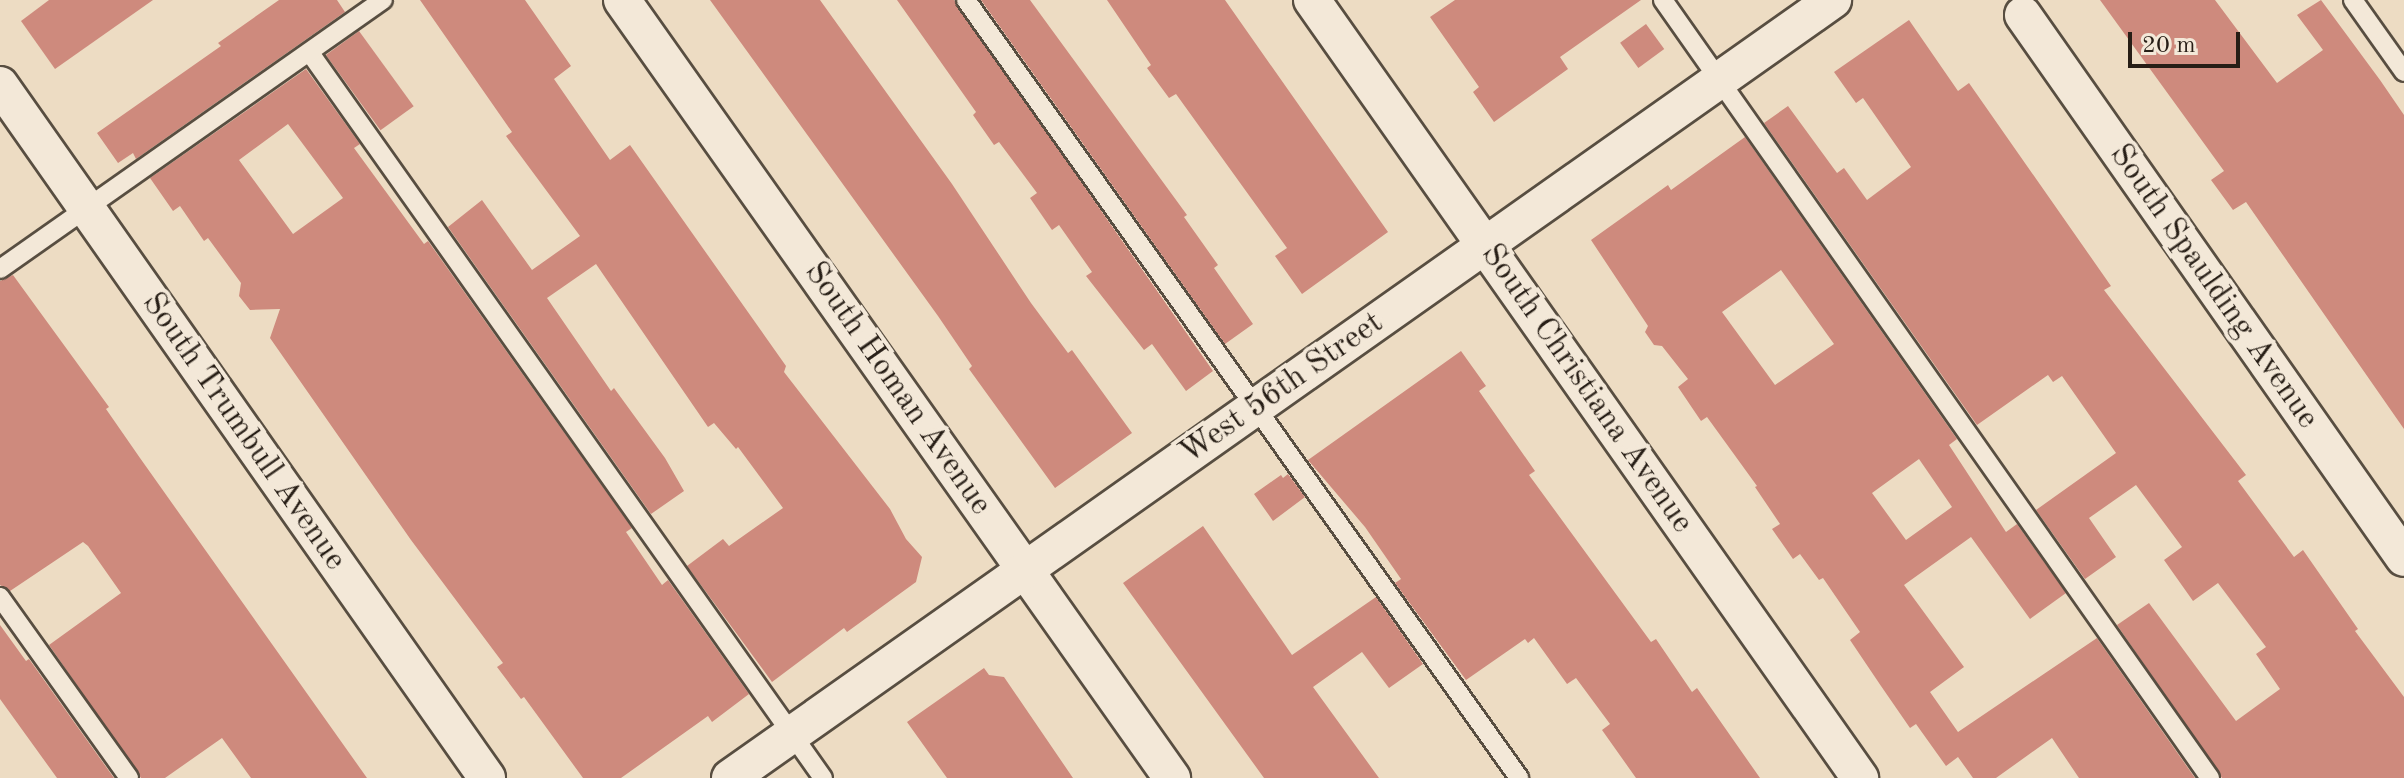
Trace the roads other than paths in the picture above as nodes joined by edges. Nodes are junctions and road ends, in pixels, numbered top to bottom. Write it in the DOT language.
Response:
graph roads {
  1 [pos="383,0"];
  2 [pos="622,0"];
  3 [pos="966,0"];
  4 [pos="1312,0"];
  5 [pos="1663,0"];
  6 [pos="1833,0"];
  7 [pos="2353,0"];
  8 [pos="2023,15"];
  9 [pos="310,53"];
  10 [pos="2404,72"];
  11 [pos="1720,80"];
  12 [pos="0,85"];
  13 [pos="86,208"];
  14 [pos="1485,246"];
  15 [pos="0,269"];
  16 [pos="1257,406"];
  17 [pos="2404,558"];
  18 [pos="1025,570"];
  19 [pos="0,597"];
  20 [pos="792,734"];
  21 [pos="129,778"];
  22 [pos="487,778"];
  23 [pos="730,778"];
  24 [pos="823,778"];
  25 [pos="1172,778"];
  26 [pos="1519,778"];
  27 [pos="1860,778"];
  28 [pos="2210,778"];
  1 -- 9 [label="lane"];
  2 -- 18 [label="street, South Homan Avenue"];
  3 -- 16 [label="lane"];
  4 -- 14 [label="street, South Christiana Avenue"];
  5 -- 11 [label="lane"];
  6 -- 11 [label="street, West 56th Street"];
  7 -- 10 [label="lane"];
  8 -- 17 [label="street, South Spaulding Avenue"];
  9 -- 13 [label="lane"];
  9 -- 20 [label="lane"];
  11 -- 14 [label="street, West 56th Street"];
  11 -- 28 [label="lane"];
  12 -- 13 [label="street, South Trumbull Avenue"];
  13 -- 15 [label="lane"];
  13 -- 22 [label="street, South Trumbull Avenue"];
  14 -- 16 [label="street, West 56th Street"];
  14 -- 27 [label="street, South Christiana Avenue"];
  16 -- 18 [label="street, West 56th Street"];
  16 -- 26 [label="lane"];
  18 -- 20 [label="street, West 56th Street"];
  18 -- 25 [label="street, South Homan Avenue"];
  19 -- 21 [label="lane"];
  20 -- 23 [label="street, West 56th Street"];
  20 -- 24 [label="lane"];
}
